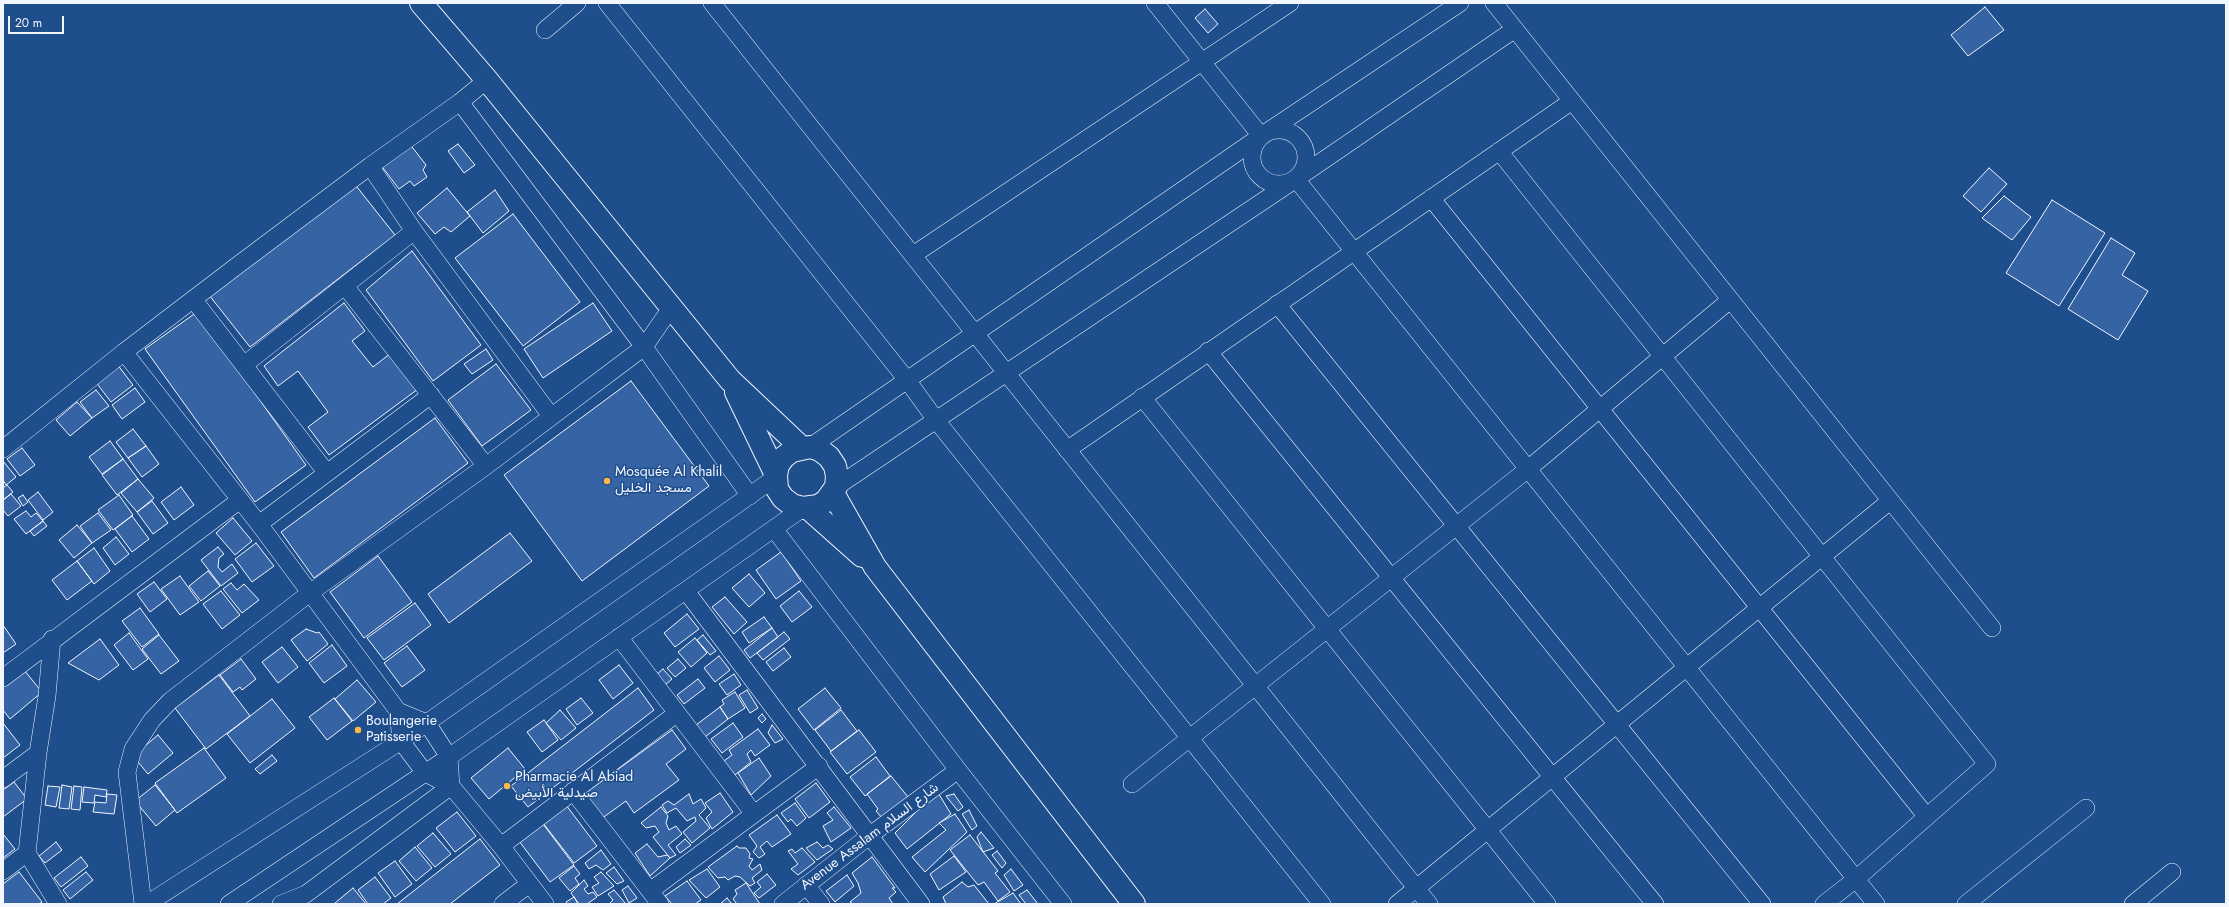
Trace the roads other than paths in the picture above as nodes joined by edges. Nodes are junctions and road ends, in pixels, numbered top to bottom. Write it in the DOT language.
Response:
graph roads {
  1 [pos="421,3"];
  2 [pos="577,3"];
  3 [pos="608,3"];
  4 [pos="712,3"];
  5 [pos="1155,3"];
  6 [pos="1290,3"];
  7 [pos="1460,3"];
  8 [pos="1494,3"];
  9 [pos="1515,29"];
  10 [pos="545,30"];
  11 [pos="1202,62"];
  12 [pos="488,80"];
  13 [pos="1572,101"];
  14 [pos="460,102"];
  15 [pos="1262,136"];
  16 [pos="1499,151"];
  17 [pos="370,166"];
  18 [pos="1296,178"];
  19 [pos="1431,198"];
  20 [pos="414,231"];
  21 [pos="1354,251"];
  22 [pos="913,256"];
  23 [pos="345,286"];
  24 [pos="193,299"];
  25 [pos="1730,300"];
  26 [pos="1277,304"];
  27 [pos="671,308"];
  28 [pos="974,333"];
  29 [pos="644,347"];
  30 [pos="1208,351"];
  31 [pos="124,352"];
  32 [pos="1662,356"];
  33 [pos="244,364"];
  34 [pos="1006,373"];
  35 [pos="730,380"];
  36 [pos="907,380"];
  37 [pos="431,395"];
  38 [pos="1142,397"];
  39 [pos="1600,409"];
  40 [pos="551,416"];
  41 [pos="936,420"];
  42 [pos="806,448"];
  43 [pos="3,449"];
  44 [pos="1067,450"];
  45 [pos="486,466"];
  46 [pos="1528,469"];
  47 [pos="326,472"];
  48 [pos="776,476"];
  49 [pos="834,490"];
  50 [pos="750,496"];
  51 [pos="240,500"];
  52 [pos="1890,501"];
  53 [pos="805,508"];
  54 [pos="259,524"];
  55 [pos="1456,525"];
  56 [pos="774,529"];
  57 [pos="1822,557"];
  58 [pos="875,567"];
  59 [pos="1391,577"];
  60 [pos="686,591"];
  61 [pos="310,592"];
  62 [pos="1759,608"];
  63 [pos="1326,628"];
  64 [pos="1992,628"];
  65 [pos="620,637"];
  66 [pos="52,640"];
  67 [pos="1687,668"];
  68 [pos="3,678"];
  69 [pos="1254,685"];
  70 [pos="398,711"];
  71 [pos="676,714"];
  72 [pos="427,723"];
  73 [pos="1617,724"];
  74 [pos="1190,738"];
  75 [pos="401,741"];
  76 [pos="38,753"];
  77 [pos="449,757"];
  78 [pos="819,766"];
  79 [pos="958,770"];
  80 [pos="425,773"];
  81 [pos="1552,777"];
  82 [pos="3,780"];
  83 [pos="1132,784"];
  84 [pos="451,786"];
  85 [pos="573,791"];
  86 [pos="2086,808"];
  87 [pos="754,814"];
  88 [pos="1927,817"];
  89 [pos="1488,830"];
  90 [pos="869,836"];
  91 [pos="501,846"];
  92 [pos="28,853"];
  93 [pos="3,871"];
  94 [pos="2172,872"];
  95 [pos="1856,879"];
  96 [pos="530,884"];
  97 [pos="806,885"];
  98 [pos="1416,888"];
  99 [pos="655,898"];
  100 [pos="58,904"];
  101 [pos="143,904"];
  102 [pos="147,904"];
  103 [pos="229,904"];
  104 [pos="281,904"];
  105 [pos="503,904"];
  106 [pos="545,904"];
  107 [pos="783,904"];
  108 [pos="821,904"];
  109 [pos="921,904"];
  110 [pos="1063,904"];
  111 [pos="1134,904"];
  112 [pos="1322,904"];
  113 [pos="1397,904"];
  114 [pos="1429,904"];
  115 [pos="1547,904"];
  116 [pos="1655,904"];
  117 [pos="1762,904"];
  118 [pos="1824,904"];
  119 [pos="1876,904"];
  120 [pos="1966,904"];
  121 [pos="2132,904"];
  1 -- 12 [label="main road"];
  2 -- 10 [label="street"];
  3 -- 36 [label="street"];
  4 -- 22 [label="street"];
  5 -- 11 [label="street"];
  6 -- 11 [label="street"];
  7 -- 15 [label="street"];
  8 -- 9 [label="street"];
  9 -- 13 [label="street"];
  9 -- 18 [label="street"];
  11 -- 15 [label="street"];
  11 -- 22 [label="street"];
  12 -- 14 [label="street"];
  12 -- 27 [label="main road"];
  13 -- 16 [label="street"];
  13 -- 25 [label="street"];
  14 -- 17 [label="street"];
  14 -- 29 [label="street"];
  15 -- 18 [label="street"];
  15 -- 18 [label="street"];
  15 -- 28 [label="street"];
  16 -- 19 [label="street"];
  16 -- 32 [label="street"];
  17 -- 20 [label="street"];
  17 -- 24 [label="street"];
  18 -- 21 [label="street"];
  18 -- 34 [label="street"];
  19 -- 21 [label="street"];
  19 -- 39 [label="street"];
  20 -- 23 [label="street"];
  20 -- 40 [label="street"];
  21 -- 26 [label="street"];
  21 -- 46 [label="street"];
  22 -- 28 [label="street"];
  23 -- 33 [label="street"];
  23 -- 37 [label="street"];
  24 -- 31 [label="street"];
  24 -- 33 [label="street"];
  25 -- 32 [label="street"];
  25 -- 52 [label="street"];
  26 -- 30 [label="street"];
  26 -- 55 [label="street"];
  27 -- 29 [label="street"];
  27 -- 35 [label="main road"];
  28 -- 34 [label="street"];
  28 -- 36 [label="street"];
  29 -- 40 [label="street"];
  29 -- 50 [label="street"];
  30 -- 38 [label="street"];
  30 -- 59 [label="street"];
  31 -- 43 [label="street"];
  31 -- 51 [label="street"];
  32 -- 39 [label="street"];
  32 -- 57 [label="street"];
  33 -- 47 [label="street"];
  34 -- 41 [label="street"];
  34 -- 44 [label="street"];
  35 -- 42 [label="main road"];
  35 -- 48 [label="main road"];
  36 -- 41 [label="street"];
  36 -- 42 [label="street"];
  37 -- 45 [label="street"];
  37 -- 47 [label="street"];
  38 -- 44 [label="street"];
  38 -- 63 [label="street"];
  39 -- 46 [label="street"];
  39 -- 62 [label="street"];
  40 -- 45 [label="street"];
  41 -- 49 [label="street"];
  41 -- 74 [label="street"];
  42 -- 48 [label="main road"];
  42 -- 49 [label="main road"];
  44 -- 69 [label="street"];
  45 -- 61 [label="street"];
  46 -- 55 [label="street"];
  46 -- 67 [label="street"];
  47 -- 54 [label="street"];
  48 -- 50 [label="street"];
  48 -- 53 [label="main road"];
  49 -- 53 [label="main road"];
  49 -- 58 [label="main road"];
  50 -- 72 [label="street"];
  51 -- 54 [label="street"];
  51 -- 66 [label="street"];
  52 -- 57 [label="street"];
  52 -- 64 [label="street"];
  53 -- 56 [label="street"];
  53 -- 58 [label="main road"];
  54 -- 61 [label="street"];
  55 -- 59 [label="street"];
  55 -- 73 [label="street"];
  56 -- 60 [label="street"];
  56 -- 79 [label="street"];
  57 -- 62 [label="street"];
  57 -- 88 [label="street"];
  58 -- 111 [label="main road"];
  59 -- 63 [label="street"];
  59 -- 81 [label="street"];
  60 -- 65 [label="street"];
  60 -- 78 [label="street"];
  61 -- 70 [label="street"];
  61 -- 101 [label="street"];
  62 -- 67 [label="street"];
  62 -- 88 [label="street"];
  63 -- 69 [label="street"];
  63 -- 89 [label="street"];
  65 -- 71 [label="street"];
  65 -- 77 [label="street"];
  66 -- 68 [label="street"];
  66 -- 76 [label="street"];
  67 -- 73 [label="street"];
  67 -- 95 [label="street"];
  69 -- 74 [label="street"];
  69 -- 98 [label="street"];
  70 -- 72 [label="street"];
  70 -- 75 [label="street"];
  71 -- 85 [label="street"];
  71 -- 87 [label="street"];
  72 -- 75 [label="street"];
  72 -- 77 [label="street"];
  73 -- 81 [label="street"];
  73 -- 117 [label="street"];
  74 -- 83 [label="street"];
  74 -- 112 [label="street"];
  75 -- 80 [label="street"];
  75 -- 102 [label="street"];
  76 -- 82 [label="street"];
  76 -- 92 [label="street"];
  77 -- 80 [label="street"];
  77 -- 84 [label="street"];
  78 -- 87 [label="street"];
  78 -- 90 [label="street"];
  79 -- 90 [label="street, Avenue Assalam شارع السلام"];
  79 -- 110 [label="street"];
  80 -- 84 [label="street"];
  80 -- 103 [label="street"];
  81 -- 89 [label="street"];
  81 -- 116 [label="street"];
  84 -- 91 [label="street"];
  84 -- 104 [label="street"];
  85 -- 91 [label="street"];
  85 -- 99 [label="street"];
  86 -- 120 [label="street"];
  87 -- 99 [label="street"];
  88 -- 95 [label="street"];
  89 -- 98 [label="street"];
  89 -- 115 [label="street"];
  90 -- 97 [label="street, Avenue Assalam شارع السلام"];
  90 -- 109 [label="street"];
  91 -- 96 [label="street"];
  92 -- 93 [label="street"];
  92 -- 100 [label="street"];
  94 -- 121 [label="street"];
  95 -- 118 [label="street"];
  95 -- 119 [label="street"];
  96 -- 105 [label="street"];
  96 -- 106 [label="street"];
  97 -- 107 [label="street, Avenue Assalam شارع السلام"];
  97 -- 108 [label="street"];
  98 -- 113 [label="street"];
  98 -- 114 [label="street"];
}
